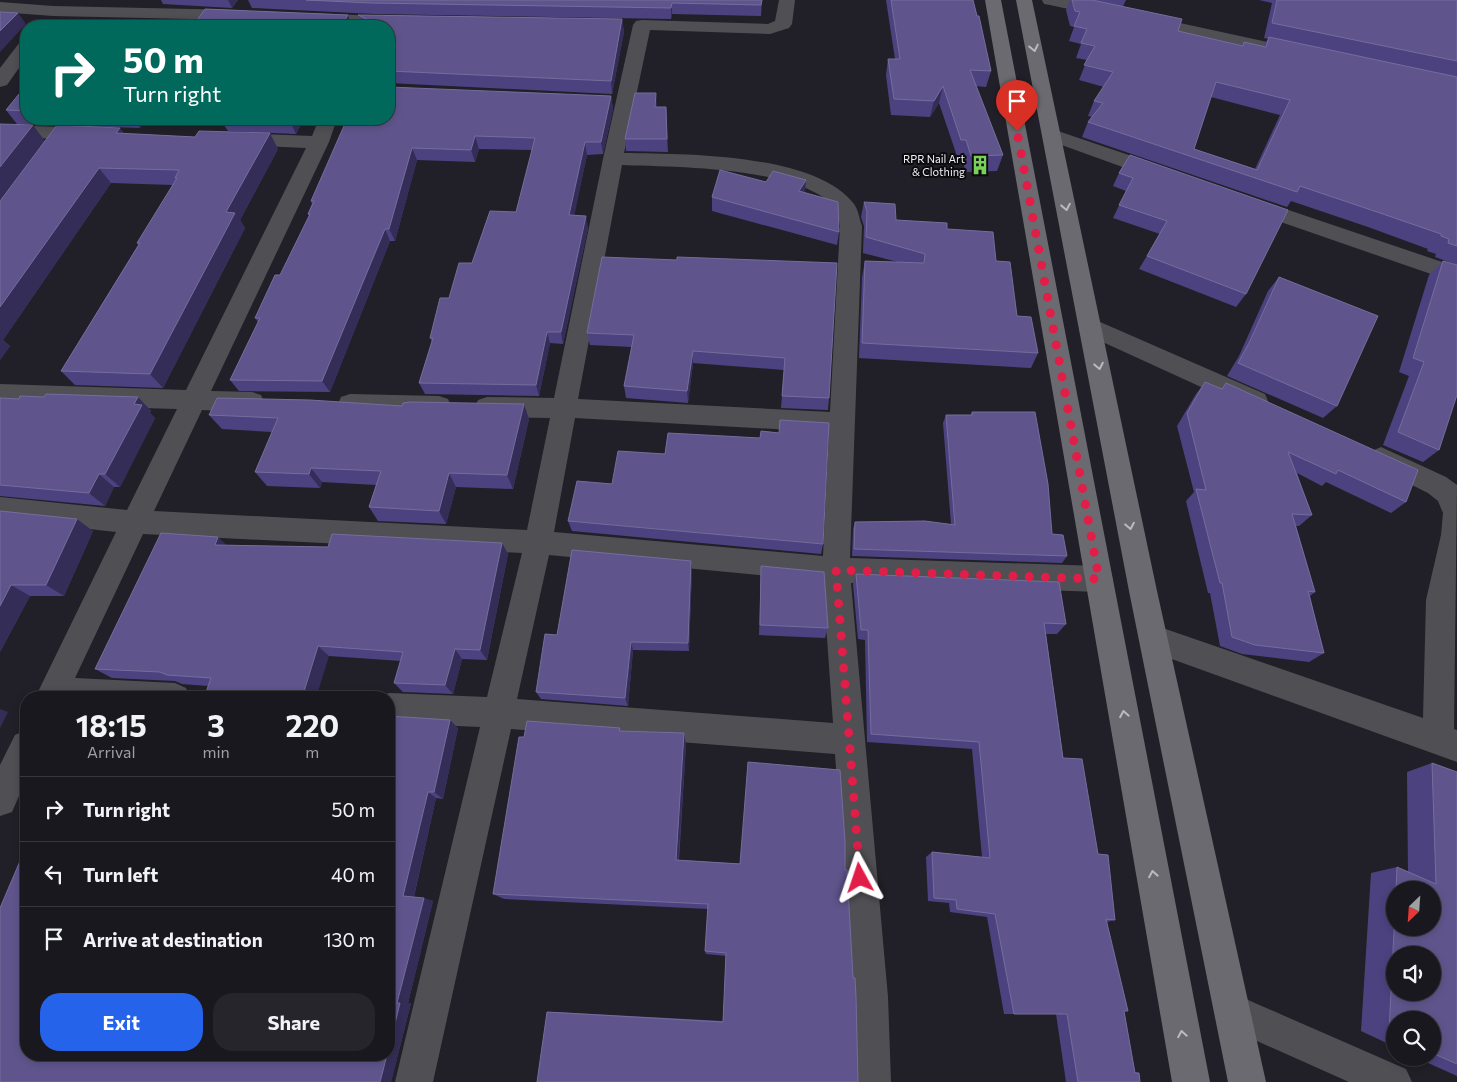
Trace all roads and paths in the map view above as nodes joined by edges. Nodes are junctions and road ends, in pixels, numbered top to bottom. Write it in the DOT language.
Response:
graph roads {
  1 [pos="788,0"];
  2 [pos="993,0"];
  3 [pos="1024,0"];
  4 [pos="1050,0"];
  5 [pos="58,6"];
  6 [pos="0,7"];
  7 [pos="243,7"];
  8 [pos="258,16"];
  9 [pos="297,17"];
  10 [pos="47,20"];
  11 [pos="330,20"];
  12 [pos="20,54"];
  13 [pos="1318,58"];
  14 [pos="0,80"];
  15 [pos="20,80"];
  16 [pos="326,125"];
  17 [pos="0,131"];
  18 [pos="1052,135"];
  19 [pos="66,138"];
  20 [pos="221,138"];
  21 [pos="319,142"];
  22 [pos="613,160"];
  23 [pos="1174,178"];
  24 [pos="1231,197"];
  25 [pos="1457,275"];
  26 [pos="1091,327"];
  27 [pos="0,394"];
  28 [pos="193,401"];
  29 [pos="271,402"];
  30 [pos="330,404"];
  31 [pos="564,408"];
  32 [pos="1278,411"];
  33 [pos="843,423"];
  34 [pos="1358,447"];
  35 [pos="0,508"];
  36 [pos="135,522"];
  37 [pos="538,542"];
  38 [pos="836,570"];
  39 [pos="1099,579"];
  40 [pos="1154,639"];
  41 [pos="53,691"];
  42 [pos="395,708"];
  43 [pos="498,713"];
  44 [pos="849,740"];
  45 [pos="1447,742"];
  46 [pos="20,758"];
  47 [pos="0,800"];
  48 [pos="1232,1011"];
  49 [pos="414,1082"];
  50 [pos="872,1082"];
  51 [pos="1191,1082"];
  52 [pos="1247,1082"];
  53 [pos="1392,1082"];
  1 -- 22 [label="street"];
  2 -- 39 [label="main road"];
  3 -- 18 [label="main road, one-way"];
  4 -- 13 [label="street"];
  5 -- 6 [label="street"];
  5 -- 7 [label="street"];
  5 -- 10 [label="street"];
  7 -- 8 [label="street"];
  9 -- 11 [label="street"];
  12 -- 14 [label="street"];
  14 -- 15 [label="street"];
  16 -- 21 [label="street"];
  17 -- 19 [label="street"];
  18 -- 23 [label="street"];
  18 -- 26 [label="main road, one-way"];
  20 -- 21 [label="street"];
  21 -- 28 [label="street"];
  22 -- 31 [label="street"];
  22 -- 33 [label="street"];
  24 -- 25 [label="street"];
  26 -- 32 [label="street"];
  26 -- 40 [label="main road, one-way"];
  27 -- 28 [label="street"];
  28 -- 29 [label="street"];
  28 -- 36 [label="street"];
  30 -- 31 [label="street"];
  31 -- 33 [label="street"];
  31 -- 37 [label="street"];
  33 -- 38 [label="street"];
  34 -- 45 [label="street"];
  35 -- 36 [label="street"];
  36 -- 37 [label="street"];
  36 -- 41 [label="street"];
  37 -- 38 [label="street"];
  37 -- 43 [label="street"];
  38 -- 39 [label="street"];
  38 -- 44 [label="street"];
  51 -- 39 [label="main road, one-way"];
  40 -- 45 [label="street"];
  40 -- 48 [label="main road"];
  42 -- 43 [label="street"];
  43 -- 44 [label="street"];
  43 -- 49 [label="street"];
  44 -- 50 [label="street"];
  46 -- 47 [label="street"];
  48 -- 52 [label="main road"];
  48 -- 53 [label="street"];
}
